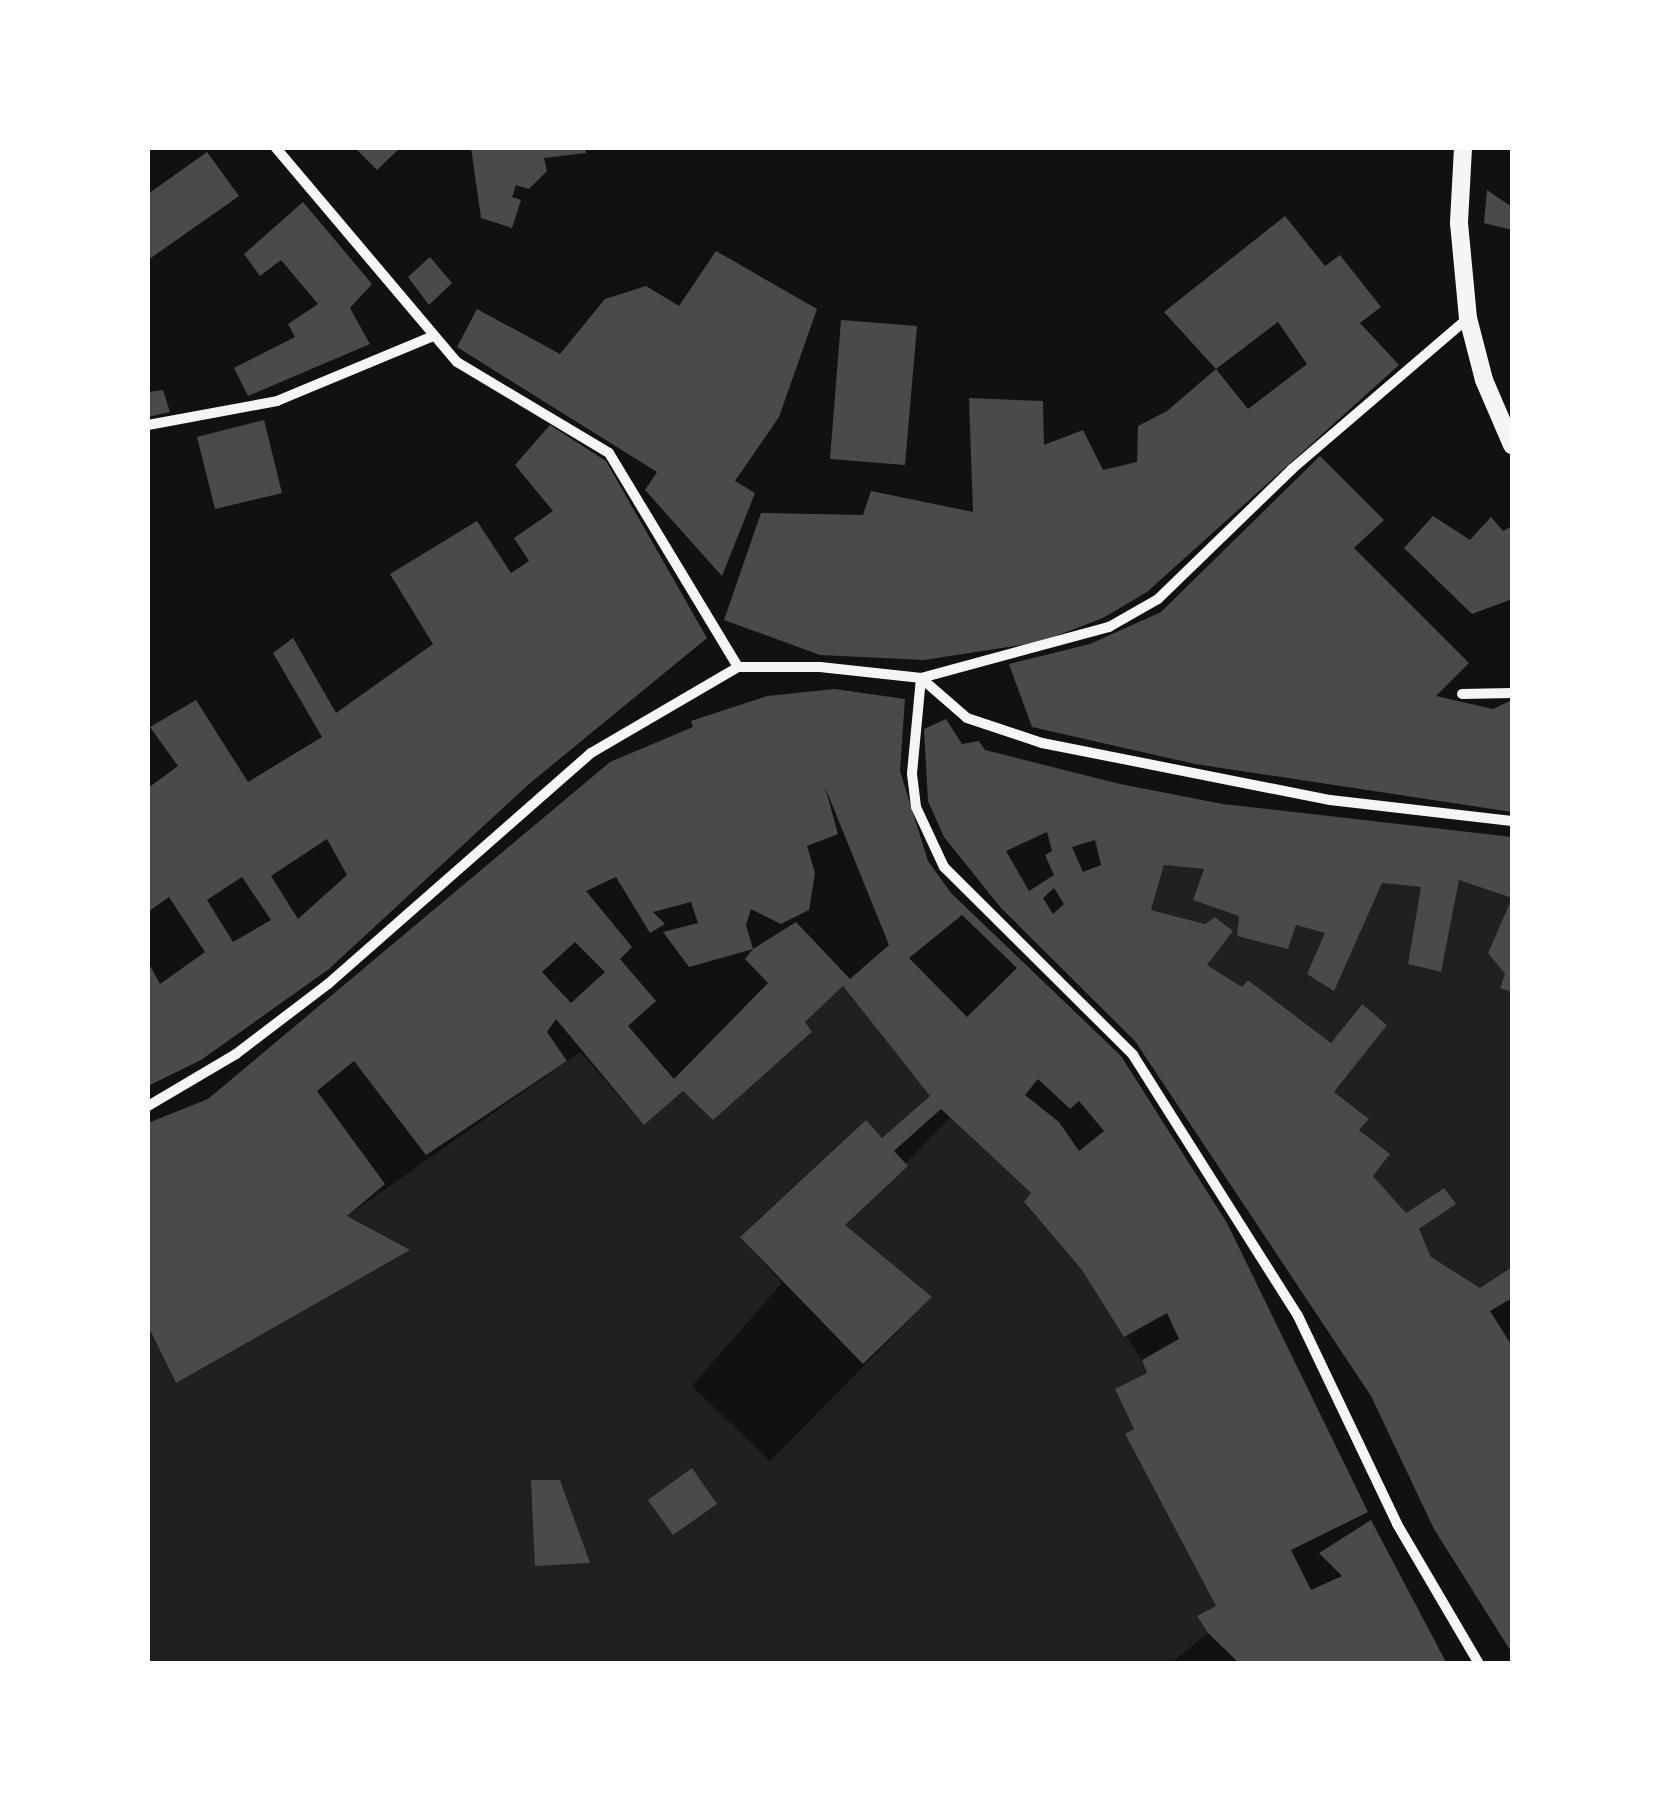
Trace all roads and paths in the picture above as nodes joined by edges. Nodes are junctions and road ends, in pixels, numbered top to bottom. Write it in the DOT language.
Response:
graph roads {
  1 [pos="276,148"];
  2 [pos="1462,148"];
  3 [pos="1468,318"];
  4 [pos="431,337"];
  5 [pos="148,425"];
  6 [pos="1512,444"];
  7 [pos="738,668"];
  8 [pos="921,678"];
  9 [pos="1512,693"];
  10 [pos="1462,694"];
  11 [pos="1512,821"];
  12 [pos="148,1106"];
  13 [pos="1479,1664"];
  1 -- 4 [label="street"];
  2 -- 3 [label="street"];
  3 -- 6 [label="street"];
  3 -- 8 [label="street"];
  4 -- 5 [label="street"];
  4 -- 7 [label="street"];
  7 -- 8 [label="street"];
  7 -- 12 [label="street"];
  8 -- 11 [label="street"];
  8 -- 13 [label="street"];
  9 -- 10 [label="street"];
}
